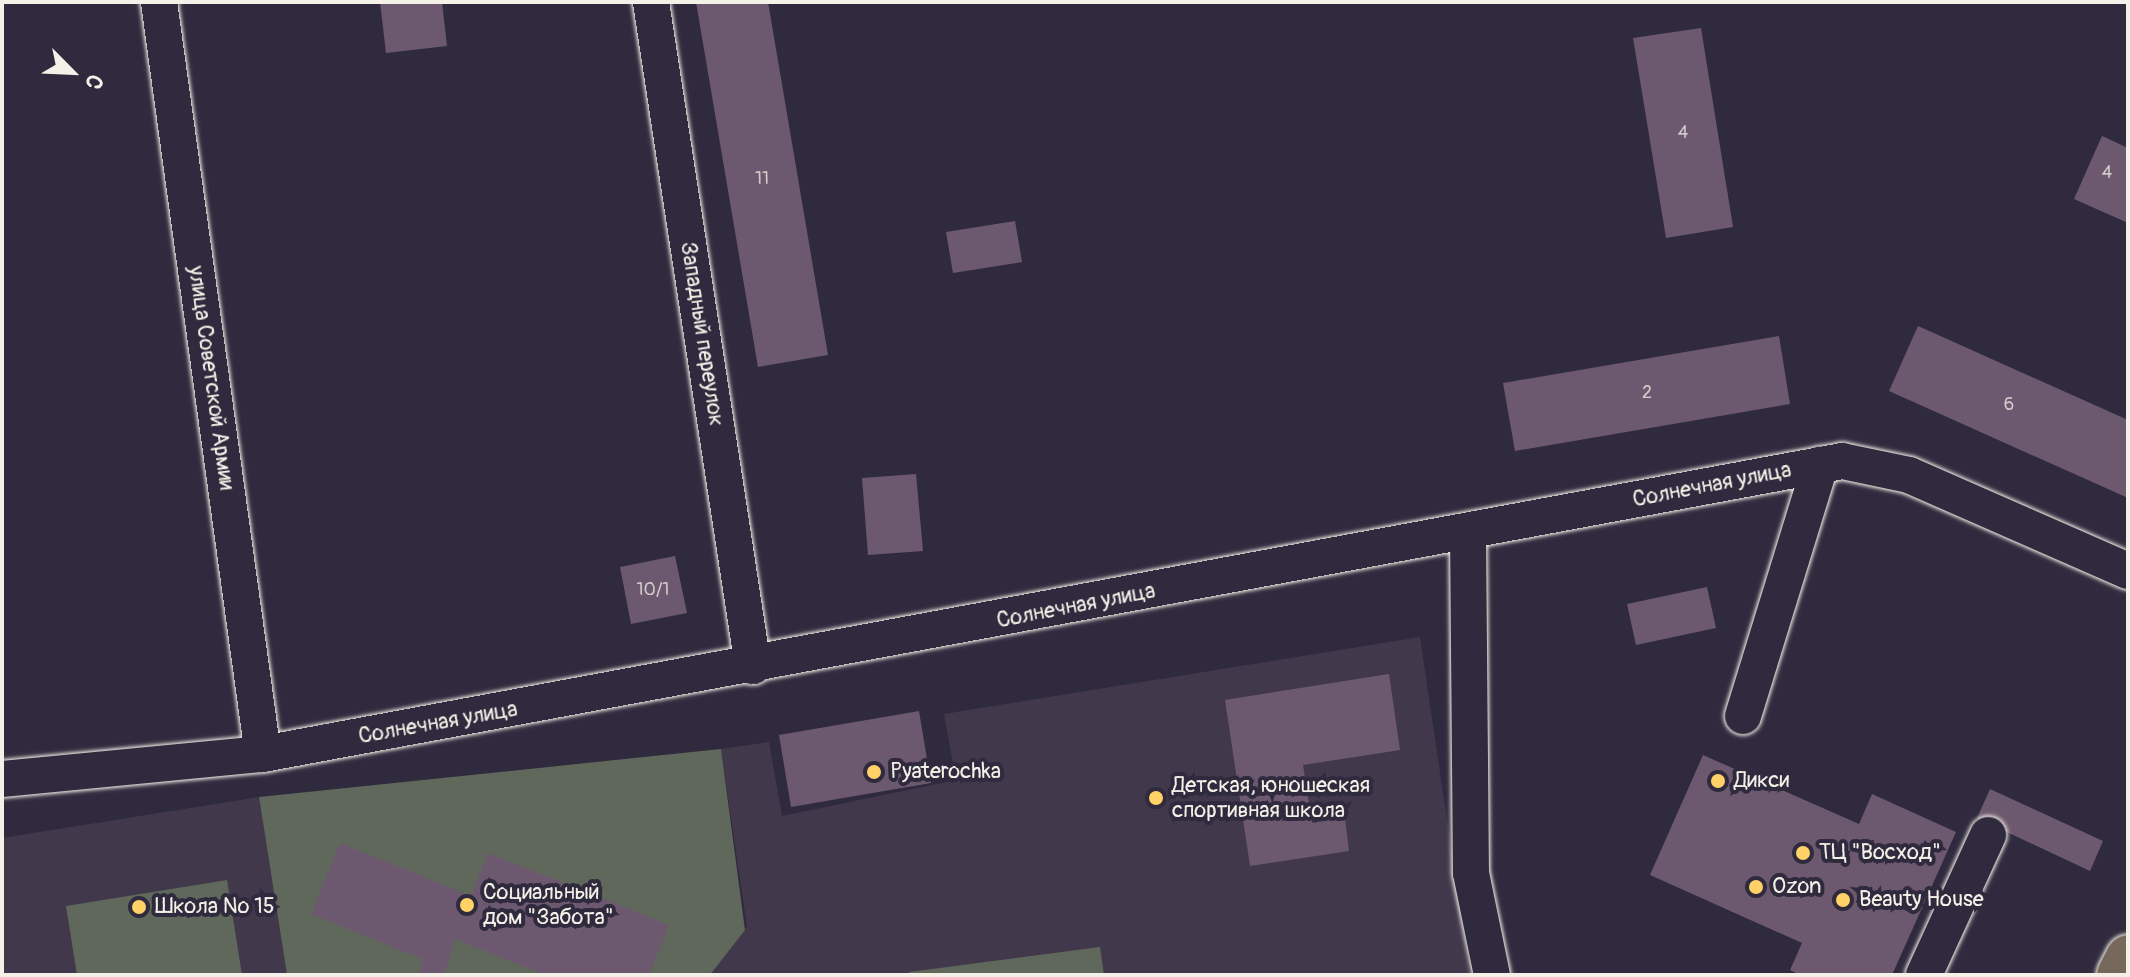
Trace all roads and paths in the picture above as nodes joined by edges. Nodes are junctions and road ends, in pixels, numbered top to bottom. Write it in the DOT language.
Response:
graph roads {
  1 [pos="159,2"];
  2 [pos="651,2"];
  3 [pos="1820,465"];
  4 [pos="1468,533"];
  5 [pos="2128,571"];
  6 [pos="753,666"];
  7 [pos="1743,716"];
  8 [pos="263,754"];
  9 [pos="2,779"];
  10 [pos="1988,835"];
  11 [pos="2128,957"];
  12 [pos="1492,975"];
  13 [pos="1924,975"];
  14 [pos="2119,975"];
  1 -- 8 [label="street, улица Советской Армии"];
  2 -- 6 [label="street, Западный переулок"];
  3 -- 4 [label="street, Солнечная улица"];
  3 -- 5 [label="street, Солнечная улица"];
  3 -- 7 [label="street"];
  4 -- 6 [label="street, Солнечная улица"];
  4 -- 12 [label="street"];
  6 -- 8 [label="street, Солнечная улица"];
  8 -- 9 [label="street, Солнечная улица"];
  10 -- 13 [label="street"];
  11 -- 14 [label="main road"];
}
